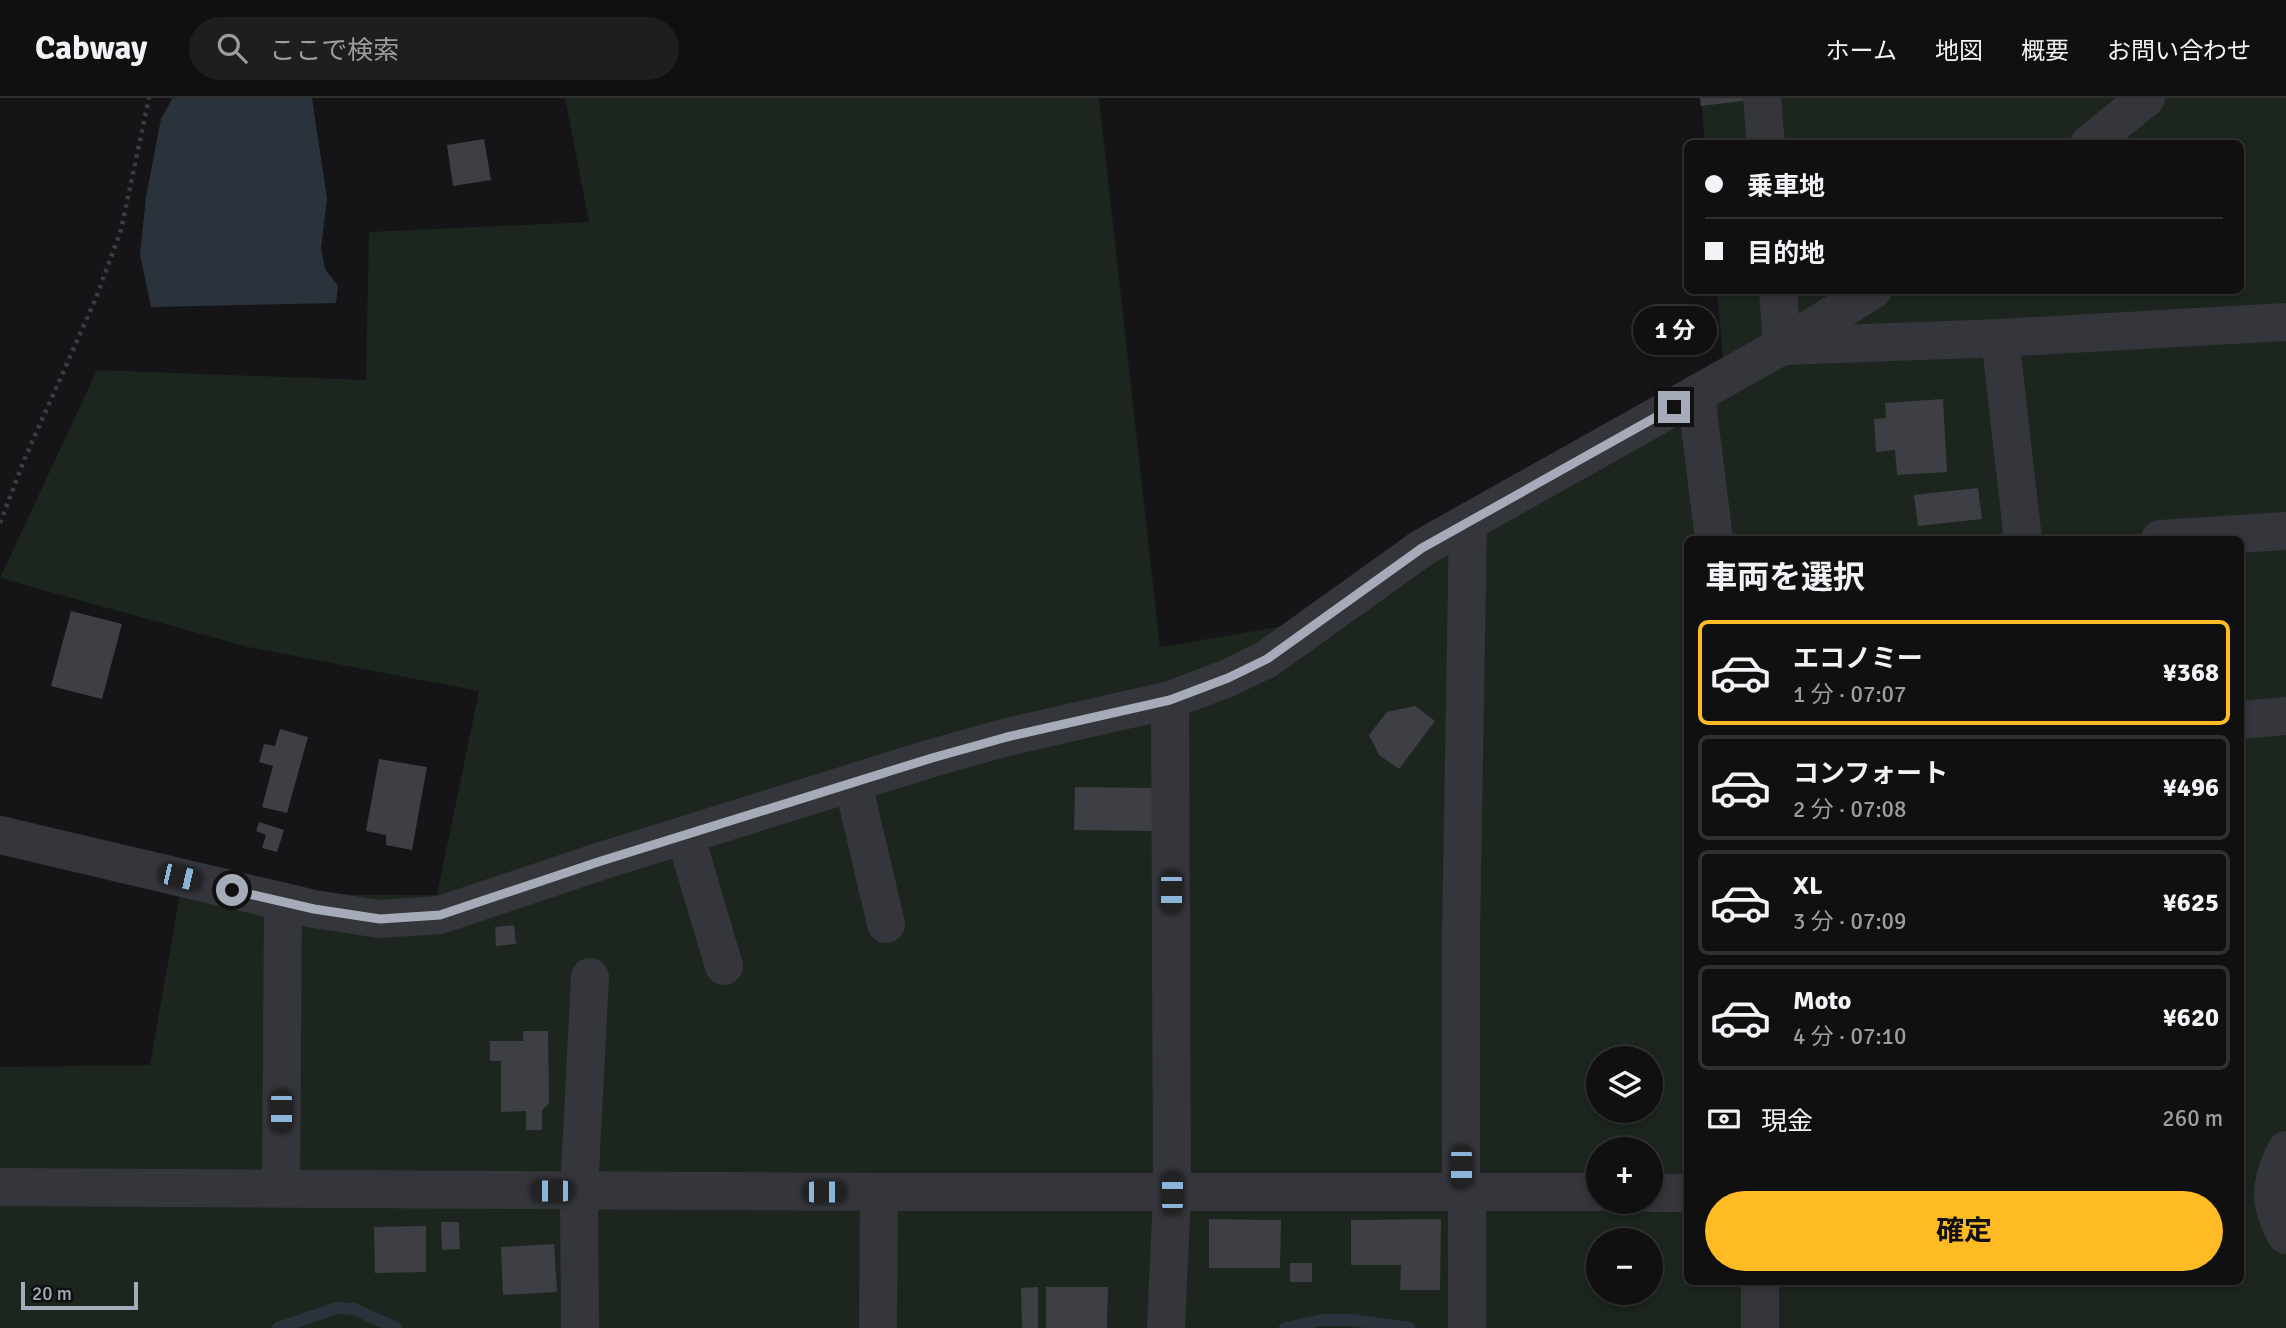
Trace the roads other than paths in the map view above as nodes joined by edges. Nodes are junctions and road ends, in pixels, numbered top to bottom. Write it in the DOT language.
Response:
graph roads {
  1 [pos="1762,98"];
  2 [pos="2146,98"];
  3 [pos="1766,140"];
  4 [pos="2094,140"];
  5 [pos="1777,294"];
  6 [pos="1866,294"];
  7 [pos="2286,322"];
  8 [pos="2000,338"];
  9 [pos="1782,346"];
  10 [pos="1696,394"];
  11 [pos="1468,522"];
  12 [pos="2286,531"];
  13 [pos="1714,536"];
  14 [pos="2023,536"];
  15 [pos="2207,536"];
  16 [pos="1170,700"];
  17 [pos="2286,716"];
  18 [pos="2244,720"];
  19 [pos="853,783"];
  20 [pos="0,835"];
  21 [pos="685,835"];
  22 [pos="283,902"];
  23 [pos="886,924"];
  24 [pos="724,966"];
  25 [pos="590,977"];
  26 [pos="2286,1150"];
  27 [pos="0,1187"];
  28 [pos="281,1189"];
  29 [pos="579,1191"];
  30 [pos="879,1192"];
  31 [pos="1586,1192"];
  32 [pos="1172,1193"];
  33 [pos="1464,1193"];
  34 [pos="1663,1193"];
  35 [pos="1684,1193"];
  36 [pos="2256,1194"];
  37 [pos="2286,1235"];
  38 [pos="1760,1285"];
  39 [pos="580,1328"];
  40 [pos="878,1328"];
  41 [pos="1166,1328"];
  42 [pos="1467,1328"];
  43 [pos="1760,1328"];
  1 -- 3 [label="street"];
  2 -- 4 [label="street"];
  5 -- 9 [label="street"];
  6 -- 9 [label="street"];
  7 -- 8 [label="street"];
  8 -- 9 [label="street"];
  8 -- 14 [label="street"];
  9 -- 10 [label="street"];
  10 -- 11 [label="street"];
  10 -- 13 [label="street"];
  11 -- 16 [label="street"];
  11 -- 33 [label="street"];
  12 -- 15 [label="street"];
  16 -- 19 [label="street"];
  16 -- 32 [label="street"];
  17 -- 18 [label="street"];
  19 -- 21 [label="street"];
  19 -- 23 [label="street"];
  20 -- 22 [label="street"];
  21 -- 22 [label="street"];
  21 -- 24 [label="street"];
  22 -- 28 [label="street"];
  25 -- 29 [label="street"];
  26 -- 36 [label="street"];
  27 -- 28 [label="street"];
  28 -- 29 [label="street"];
  29 -- 30 [label="street"];
  29 -- 39 [label="street"];
  30 -- 32 [label="street"];
  30 -- 40 [label="street"];
  31 -- 33 [label="street"];
  32 -- 33 [label="street"];
  32 -- 41 [label="street"];
  33 -- 42 [label="street"];
  34 -- 35 [label="street"];
  36 -- 37 [label="street"];
  38 -- 43 [label="street"];
}
